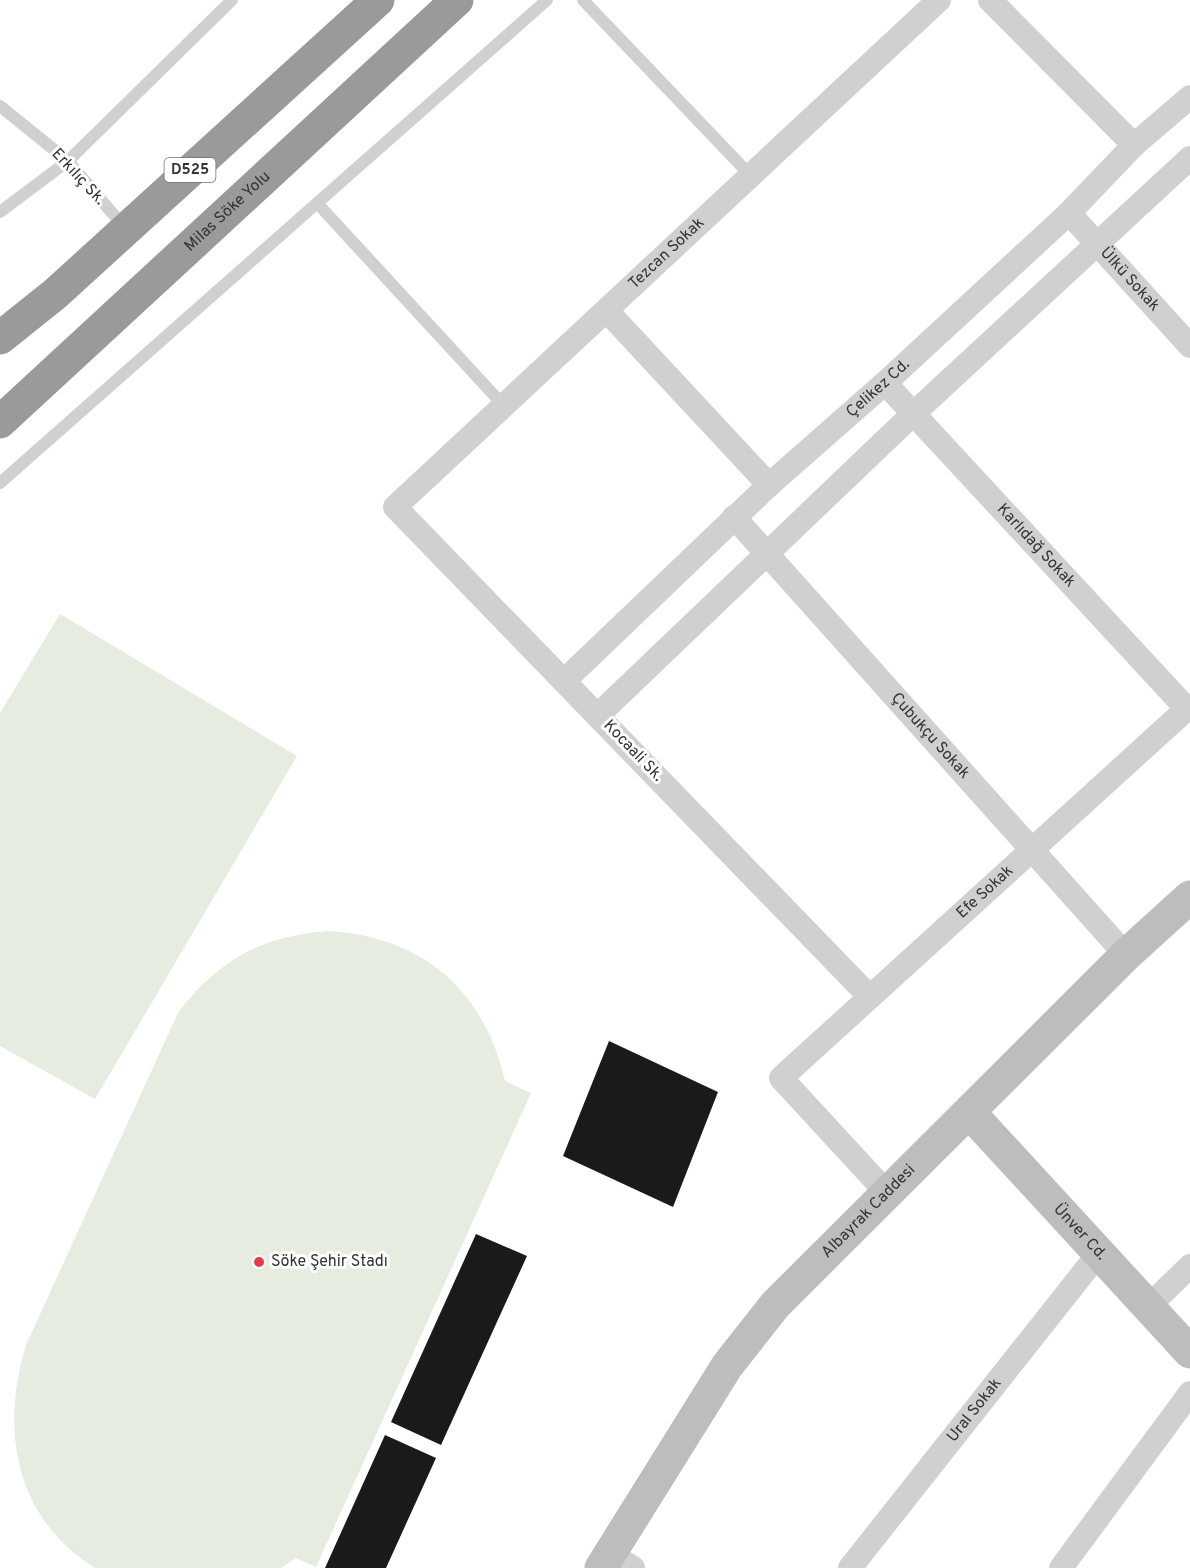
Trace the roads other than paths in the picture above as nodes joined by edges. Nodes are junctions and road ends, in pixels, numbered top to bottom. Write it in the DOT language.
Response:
graph roads {
  1 [pos="232,0"];
  2 [pos="378,0"];
  3 [pos="457,0"];
  4 [pos="547,0"];
  5 [pos="583,0"];
  6 [pos="939,0"];
  7 [pos="990,0"];
  8 [pos="1190,97"];
  9 [pos="0,106"];
  10 [pos="1134,145"];
  11 [pos="1190,158"];
  12 [pos="68,161"];
  13 [pos="751,176"];
  14 [pos="317,203"];
  15 [pos="0,212"];
  16 [pos="1069,213"];
  17 [pos="126,229"];
  18 [pos="1099,244"];
  19 [pos="607,311"];
  20 [pos="0,338"];
  21 [pos="1190,346"];
  22 [pos="885,383"];
  23 [pos="504,406"];
  24 [pos="914,414"];
  25 [pos="0,422"];
  26 [pos="0,483"];
  27 [pos="769,485"];
  28 [pos="394,507"];
  29 [pos="734,517"];
  30 [pos="768,555"];
  31 [pos="565,680"];
  32 [pos="1189,708"];
  33 [pos="598,715"];
  34 [pos="1032,850"];
  35 [pos="1190,897"];
  36 [pos="1126,955"];
  37 [pos="870,998"];
  38 [pos="970,1113"];
  39 [pos="888,1194"];
  40 [pos="1099,1253"];
  41 [pos="1190,1266"];
  42 [pos="1149,1306"];
  43 [pos="1190,1352"];
  44 [pos="1190,1393"];
  45 [pos="615,1563"];
  46 [pos="850,1568"];
  47 [pos="1061,1568"];
  1 -- 12 [label="lane"];
  2 -- 17 [label="highway, D525"];
  3 -- 25 [label="highway, Milas Söke Yolu"];
  4 -- 14 [label="lane"];
  5 -- 13 [label="lane"];
  6 -- 13 [label="street, Tezcan Sokak"];
  7 -- 10 [label="street"];
  8 -- 10 [label="street, Çelikez Cd."];
  9 -- 12 [label="lane, Erkılıç Sk."];
  10 -- 16 [label="street, Çelikez Cd."];
  11 -- 18 [label="street"];
  12 -- 15 [label="lane"];
  12 -- 17 [label="lane, Erkılıç Sk."];
  13 -- 19 [label="street, Tezcan Sokak"];
  14 -- 23 [label="lane"];
  14 -- 26 [label="lane"];
  16 -- 18 [label="street, Ülkü Sokak"];
  16 -- 22 [label="street, Çelikez Cd."];
  17 -- 20 [label="highway, D525"];
  18 -- 21 [label="street, Ülkü Sokak"];
  18 -- 24 [label="street"];
  19 -- 23 [label="street, Tezcan Sokak"];
  19 -- 27 [label="street"];
  22 -- 24 [label="street, Karlıdağ Sokak"];
  22 -- 27 [label="street, Çelikez Cd."];
  23 -- 28 [label="street, Tezcan Sokak"];
  24 -- 30 [label="street"];
  24 -- 32 [label="street, Karlıdağ Sokak"];
  27 -- 29 [label="street, Çelikez Cd."];
  28 -- 31 [label="street, Kocaali Sk."];
  29 -- 30 [label="street, Çubukçu Sokak"];
  29 -- 31 [label="street, Çelikez Cd."];
  30 -- 33 [label="street"];
  30 -- 34 [label="street, Çubukçu Sokak"];
  31 -- 33 [label="street, Kocaali Sk."];
  32 -- 34 [label="street, Efe Sokak"];
  33 -- 37 [label="street, Kocaali Sk."];
  34 -- 36 [label="street, Çubukçu Sokak"];
  34 -- 37 [label="street, Efe Sokak"];
  35 -- 36 [label="street, Albayrak Caddesi"];
  36 -- 38 [label="street, Albayrak Caddesi"];
  37 -- 39 [label="street, Efe Sokak"];
  38 -- 39 [label="street, Albayrak Caddesi"];
  38 -- 40 [label="street, Ünver Cd."];
  39 -- 45 [label="street, Albayrak Caddesi"];
  40 -- 42 [label="street, Ünver Cd."];
  40 -- 46 [label="street, Ural Sokak"];
  41 -- 42 [label="street"];
  42 -- 43 [label="street, Ünver Cd."];
  44 -- 47 [label="street"];
}
